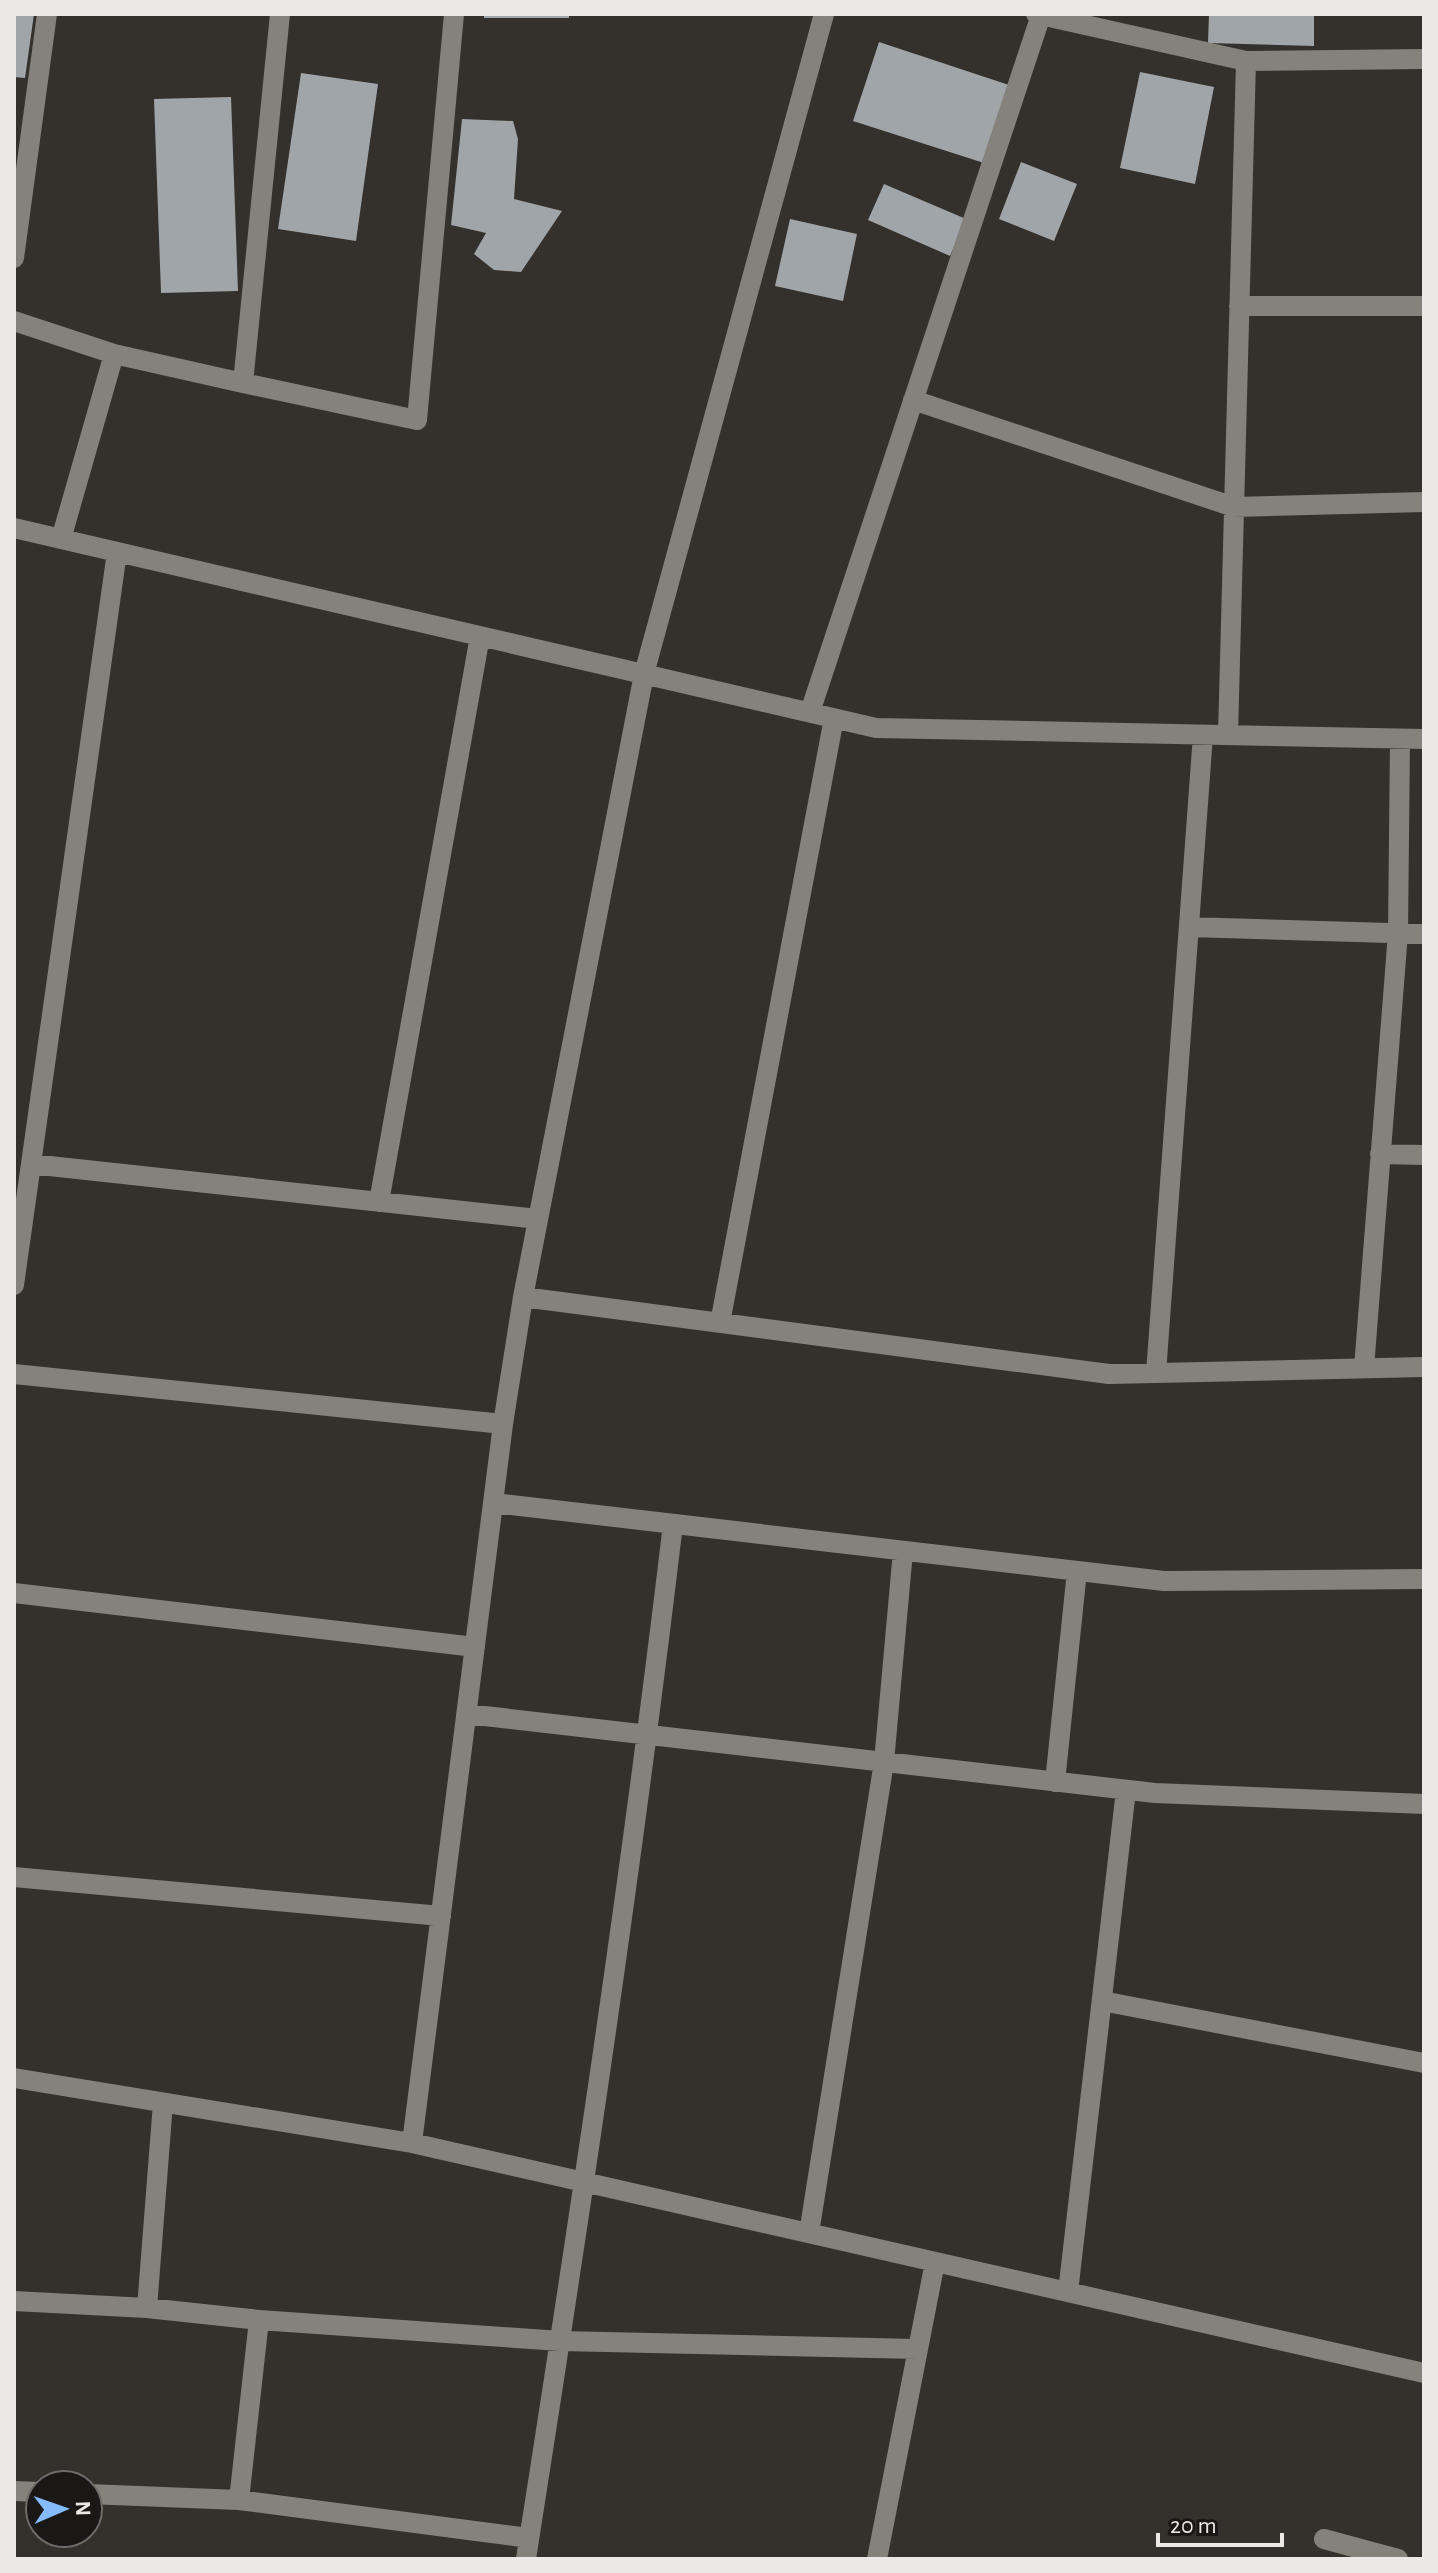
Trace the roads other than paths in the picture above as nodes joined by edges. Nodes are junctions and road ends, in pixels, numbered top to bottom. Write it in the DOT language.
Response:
graph roads {
  1 [pos="47,14"];
  2 [pos="280,14"];
  3 [pos="454,14"];
  4 [pos="824,14"];
  5 [pos="1039,14"];
  6 [pos="1424,59"];
  7 [pos="1246,61"];
  8 [pos="14,258"];
  9 [pos="1239,306"];
  10 [pos="1424,306"];
  11 [pos="14,321"];
  12 [pos="114,354"];
  13 [pos="243,383"];
  14 [pos="913,400"];
  15 [pos="1424,502"];
  16 [pos="1234,507"];
  17 [pos="14,528"];
  18 [pos="61,539"];
  19 [pos="117,552"];
  20 [pos="480,636"];
  21 [pos="644,674"];
  22 [pos="810,712"];
  23 [pos="834,718"];
  24 [pos="1203,735"];
  25 [pos="1228,735"];
  26 [pos="1400,739"];
  27 [pos="1424,739"];
  28 [pos="1189,927"];
  29 [pos="1398,933"];
  30 [pos="1424,934"];
  31 [pos="1380,1154"];
  32 [pos="1424,1155"];
  33 [pos="31,1164"];
  34 [pos="379,1202"];
  35 [pos="538,1219"];
  36 [pos="14,1285"];
  37 [pos="523,1297"];
  38 [pos="720,1323"];
  39 [pos="1424,1367"];
  40 [pos="1364,1368"];
  41 [pos="1156,1373"];
  42 [pos="14,1374"];
  43 [pos="503,1424"];
  44 [pos="494,1503"];
  45 [pos="673,1524"];
  46 [pos="903,1551"];
  47 [pos="1077,1571"];
  48 [pos="1424,1579"];
  49 [pos="14,1593"];
  50 [pos="475,1647"];
  51 [pos="467,1714"];
  52 [pos="648,1735"];
  53 [pos="884,1762"];
  54 [pos="1055,1782"];
  55 [pos="1126,1790"];
  56 [pos="1424,1804"];
  57 [pos="14,1877"];
  58 [pos="441,1916"];
  59 [pos="1102,2001"];
  60 [pos="1424,2063"];
  61 [pos="14,2078"];
  62 [pos="163,2103"];
  63 [pos="412,2143"];
  64 [pos="585,2182"];
  65 [pos="809,2233"];
  66 [pos="935,2262"];
  67 [pos="1068,2292"];
  68 [pos="14,2301"];
  69 [pos="147,2308"];
  70 [pos="259,2320"];
  71 [pos="560,2341"];
  72 [pos="917,2349"];
  73 [pos="1424,2373"];
  74 [pos="104,2495"];
  75 [pos="239,2500"];
  76 [pos="1324,2539"];
  77 [pos="527,2549"];
  78 [pos="877,2559"];
  79 [pos="1398,2559"];
  1 -- 8 [label="street"];
  2 -- 13 [label="street"];
  3 -- 13 [label="street"];
  4 -- 21 [label="street"];
  5 -- 7 [label="street"];
  5 -- 14 [label="street"];
  6 -- 7 [label="street"];
  7 -- 9 [label="street"];
  9 -- 10 [label="street"];
  9 -- 16 [label="street"];
  11 -- 12 [label="street"];
  12 -- 13 [label="street"];
  12 -- 18 [label="street"];
  14 -- 16 [label="street"];
  14 -- 22 [label="street"];
  15 -- 16 [label="street"];
  16 -- 25 [label="street"];
  17 -- 18 [label="street"];
  18 -- 19 [label="street"];
  19 -- 20 [label="street"];
  19 -- 33 [label="street"];
  20 -- 21 [label="street"];
  20 -- 34 [label="street"];
  21 -- 22 [label="street"];
  21 -- 35 [label="street"];
  22 -- 23 [label="street"];
  23 -- 24 [label="street"];
  23 -- 38 [label="street"];
  24 -- 25 [label="street"];
  24 -- 28 [label="street"];
  25 -- 26 [label="street"];
  26 -- 27 [label="street"];
  26 -- 29 [label="street"];
  28 -- 29 [label="street"];
  28 -- 41 [label="street"];
  29 -- 30 [label="street"];
  29 -- 31 [label="street"];
  31 -- 32 [label="street"];
  31 -- 40 [label="street"];
  33 -- 34 [label="street"];
  33 -- 36 [label="street"];
  34 -- 35 [label="street"];
  35 -- 37 [label="street"];
  37 -- 38 [label="street"];
  37 -- 43 [label="street"];
  38 -- 41 [label="street"];
  39 -- 40 [label="street"];
  40 -- 41 [label="street"];
  42 -- 43 [label="street"];
  43 -- 44 [label="street"];
  44 -- 45 [label="street"];
  44 -- 50 [label="street"];
  45 -- 46 [label="street"];
  45 -- 52 [label="street"];
  46 -- 47 [label="street"];
  46 -- 53 [label="street"];
  47 -- 48 [label="street"];
  47 -- 54 [label="street"];
  49 -- 50 [label="street"];
  50 -- 51 [label="street"];
  51 -- 52 [label="street"];
  51 -- 58 [label="street"];
  52 -- 53 [label="street"];
  52 -- 64 [label="street"];
  53 -- 54 [label="street"];
  53 -- 65 [label="street"];
  54 -- 55 [label="street"];
  55 -- 56 [label="street"];
  55 -- 59 [label="street"];
  57 -- 58 [label="street"];
  58 -- 63 [label="street"];
  59 -- 60 [label="street"];
  59 -- 67 [label="street"];
  61 -- 62 [label="street"];
  62 -- 63 [label="street"];
  62 -- 69 [label="street"];
  63 -- 64 [label="street"];
  64 -- 65 [label="street"];
  64 -- 71 [label="street"];
  65 -- 66 [label="street"];
  66 -- 67 [label="street"];
  66 -- 72 [label="street"];
  67 -- 73 [label="street"];
  68 -- 69 [label="street"];
  69 -- 70 [label="street"];
  70 -- 71 [label="street"];
  70 -- 75 [label="street"];
  71 -- 72 [label="street"];
  71 -- 77 [label="street"];
  72 -- 78 [label="street"];
  74 -- 75 [label="street"];
  75 -- 77 [label="street"];
  76 -- 79 [label="street"];
}
